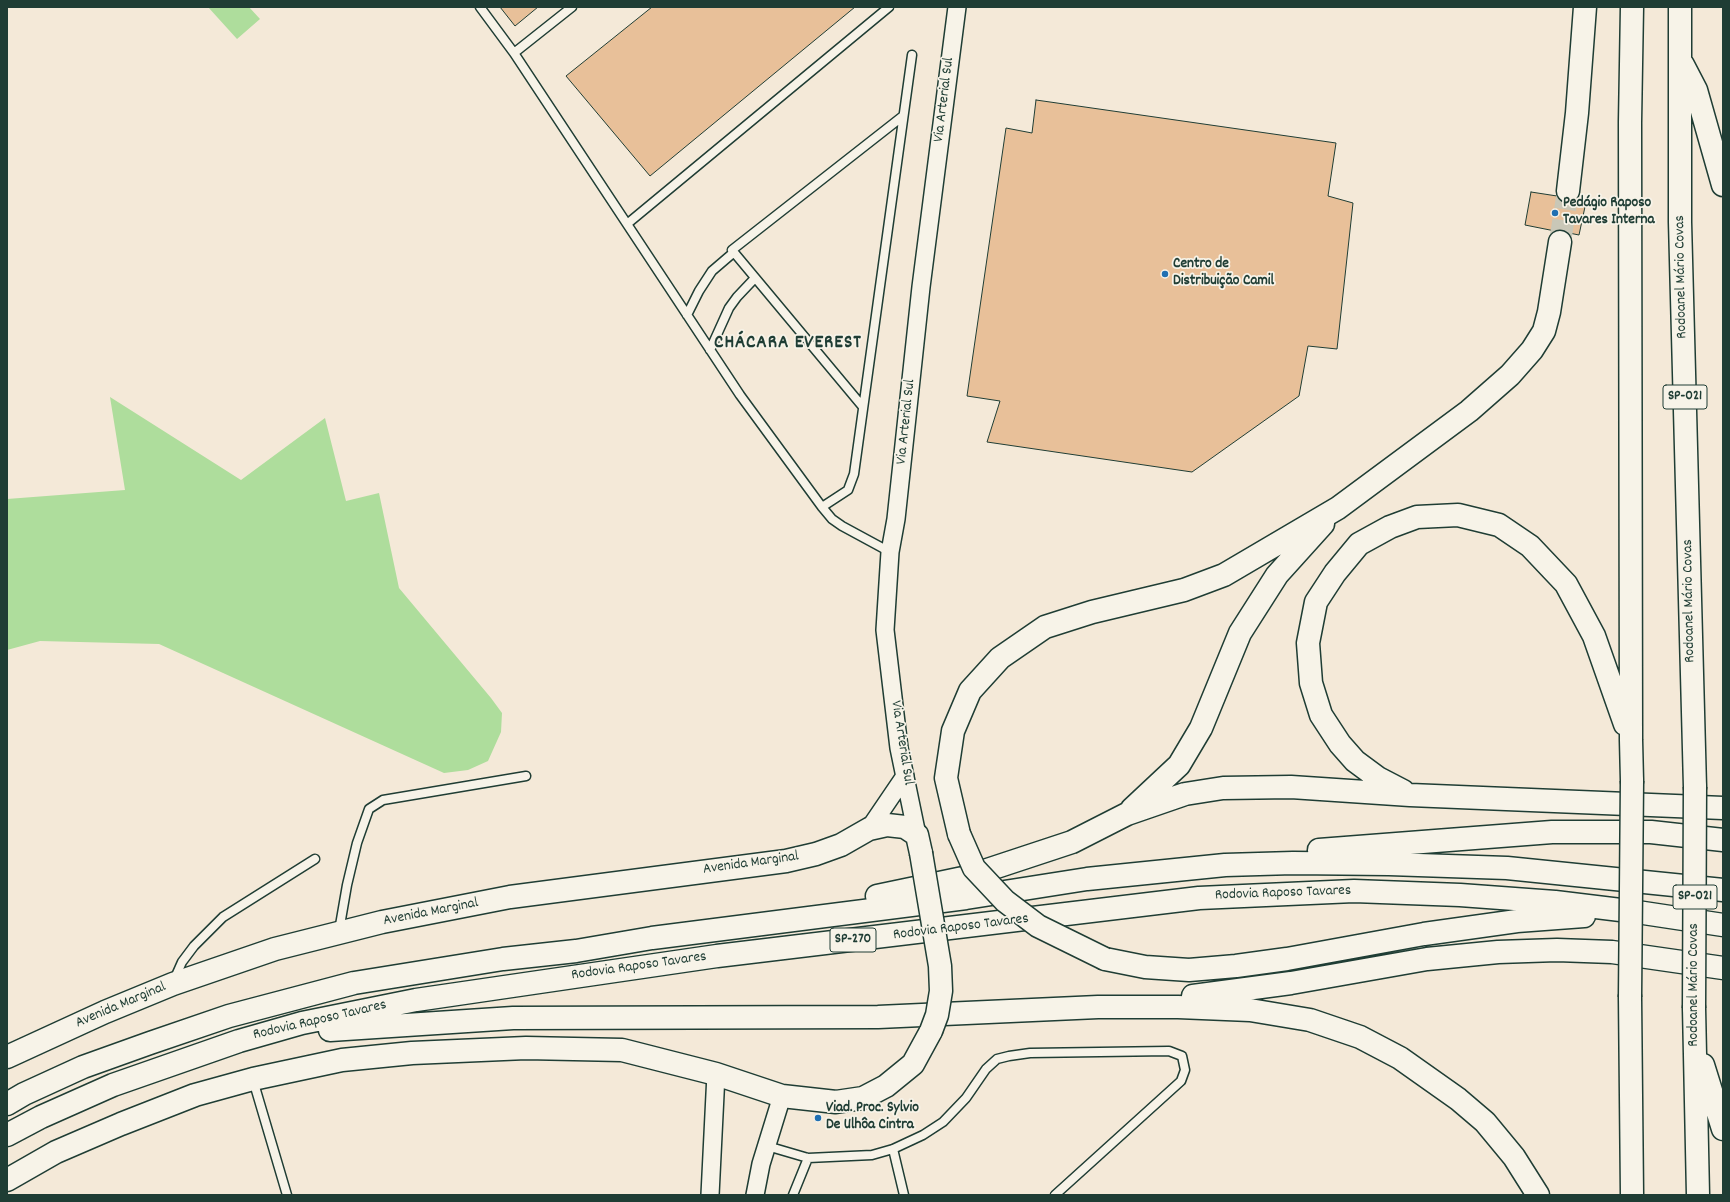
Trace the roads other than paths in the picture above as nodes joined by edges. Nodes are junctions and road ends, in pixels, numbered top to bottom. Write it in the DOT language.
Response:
graph roads {
  1 [pos="480,7"];
  2 [pos="572,7"];
  3 [pos="889,7"];
  4 [pos="956,7"];
  5 [pos="1585,7"];
  6 [pos="1632,7"];
  7 [pos="1680,7"];
  8 [pos="514,53"];
  9 [pos="912,55"];
  10 [pos="1681,61"];
  11 [pos="904,116"];
  12 [pos="1723,185"];
  13 [pos="1568,191"];
  14 [pos="627,224"];
  15 [pos="1560,242"];
  16 [pos="733,253"];
  17 [pos="755,278"];
  18 [pos="687,315"];
  19 [pos="710,350"];
  20 [pos="863,407"];
  21 [pos="822,507"];
  22 [pos="1338,508"];
  23 [pos="890,552"];
  24 [pos="1631,740"];
  25 [pos="526,776"];
  26 [pos="905,776"];
  27 [pos="1410,795"];
  28 [pos="1723,808"];
  29 [pos="1127,814"];
  30 [pos="869,828"];
  31 [pos="1723,840"];
  32 [pos="919,844"];
  33 [pos="315,859"];
  34 [pos="1225,865"];
  35 [pos="1723,890"];
  36 [pos="1637,912"];
  37 [pos="1723,925"];
  38 [pos="708,931"];
  39 [pos="339,933"];
  40 [pos="1723,968"];
  41 [pos="172,984"];
  42 [pos="1098,1007"];
  43 [pos="239,1041"];
  44 [pos="1695,1041"];
  45 [pos="7,1057"];
  46 [pos="716,1074"];
  47 [pos="253,1080"];
  48 [pos="782,1096"];
  49 [pos="13,1099"];
  50 [pos="1723,1129"];
  51 [pos="7,1135"];
  52 [pos="767,1146"];
  53 [pos="892,1149"];
  54 [pos="808,1158"];
  55 [pos="7,1180"];
  56 [pos="287,1195"];
  57 [pos="710,1195"];
  58 [pos="755,1195"];
  59 [pos="793,1195"];
  60 [pos="904,1195"];
  61 [pos="1055,1195"];
  62 [pos="1538,1195"];
  63 [pos="1632,1195"];
  64 [pos="1698,1195"];
  1 -- 8 [label="lane"];
  2 -- 8 [label="lane"];
  3 -- 14 [label="lane"];
  4 -- 23 [label="street, Via Arterial Sul"];
  5 -- 13 [label="main road"];
  6 -- 24 [label="main road"];
  7 -- 10 [label="main road, Rodoanel Mário Covas / SP-021"];
  8 -- 14 [label="lane"];
  9 -- 11 [label="lane"];
  10 -- 12 [label="main road"];
  10 -- 44 [label="main road, Rodoanel Mário Covas / SP-021, bridge"];
  11 -- 16 [label="lane"];
  11 -- 20 [label="lane"];
  14 -- 18 [label="lane"];
  15 -- 22 [label="main road"];
  16 -- 17 [label="lane"];
  16 -- 18 [label="lane"];
  17 -- 19 [label="lane"];
  17 -- 20 [label="lane"];
  18 -- 19 [label="lane"];
  19 -- 21 [label="lane"];
  20 -- 21 [label="lane"];
  21 -- 23 [label="lane"];
  22 -- 29 [label="main road"];
  22 -- 36 [label="main road, bridge"];
  23 -- 26 [label="street, Via Arterial Sul"];
  24 -- 27 [label="main road"];
  24 -- 63 [label="main road, bridge"];
  25 -- 39 [label="lane"];
  26 -- 30 [label="street, Avenida Marginal"];
  26 -- 32 [label="street, Via Arterial Sul"];
  27 -- 28 [label="main road"];
  27 -- 29 [label="main road"];
  29 -- 38 [label="main road"];
  30 -- 32 [label="main road, Avenida Marginal"];
  30 -- 39 [label="main road, Avenida Marginal"];
  31 -- 34 [label="main road"];
  32 -- 48 [label="main road, bridge"];
  33 -- 41 [label="lane"];
  34 -- 35 [label="main road, Rodovia Raposo Tavares / SP-270"];
  34 -- 38 [label="main road, Rodovia Raposo Tavares / SP-270"];
  36 -- 37 [label="main road, Rodovia Raposo Tavares / SP-270"];
  36 -- 43 [label="main road, Rodovia Raposo Tavares / SP-270"];
  38 -- 49 [label="main road, Rodovia Raposo Tavares / SP-270"];
  39 -- 41 [label="main road, Avenida Marginal"];
  40 -- 42 [label="main road"];
  41 -- 45 [label="main road, Avenida Marginal"];
  42 -- 43 [label="main road"];
  42 -- 62 [label="main road"];
  43 -- 51 [label="main road, Rodovia Raposo Tavares / SP-270"];
  44 -- 50 [label="main road"];
  44 -- 64 [label="main road, Rodoanel Mário Covas / SP-021"];
  46 -- 47 [label="main road"];
  46 -- 48 [label="main road"];
  46 -- 57 [label="street"];
  47 -- 55 [label="main road"];
  47 -- 56 [label="lane"];
  48 -- 52 [label="street"];
  52 -- 54 [label="lane"];
  52 -- 58 [label="street"];
  53 -- 54 [label="lane"];
  53 -- 60 [label="lane"];
  53 -- 61 [label="lane"];
  54 -- 59 [label="lane"];
}
